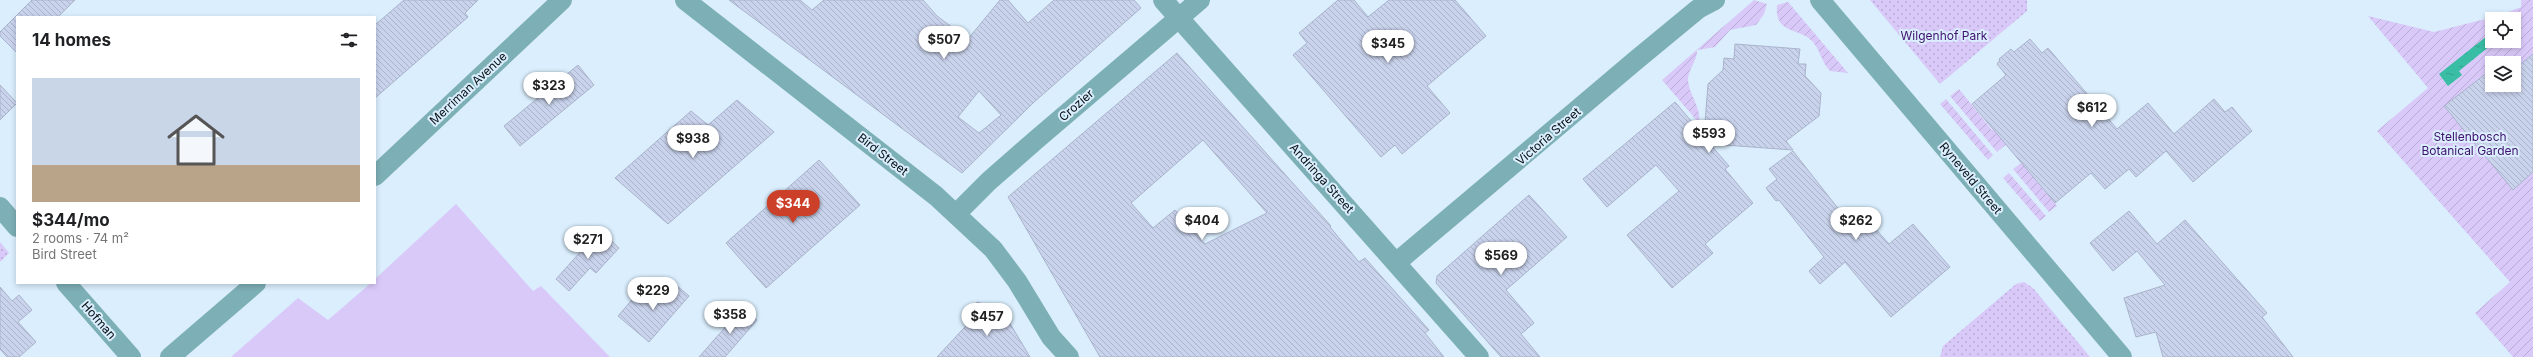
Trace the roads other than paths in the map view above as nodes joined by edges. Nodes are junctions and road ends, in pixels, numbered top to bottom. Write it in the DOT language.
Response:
graph roads {
  1 [pos="562,0"];
  2 [pos="685,0"];
  3 [pos="1163,0"];
  4 [pos="1200,0"];
  5 [pos="1820,0"];
  6 [pos="1706,3"];
  7 [pos="1178,18"];
  8 [pos="376,175"];
  9 [pos="0,207"];
  10 [pos="956,214"];
  11 [pos="16,226"];
  12 [pos="1397,262"];
  13 [pos="67,284"];
  14 [pos="255,284"];
  15 [pos="1052,337"];
  16 [pos="131,357"];
  17 [pos="170,357"];
  18 [pos="1054,357"];
  19 [pos="1069,357"];
  20 [pos="1479,357"];
  21 [pos="2122,357"];
  1 -- 8 [label="street, Merriman Avenue"];
  2 -- 10 [label="street, Bird Street"];
  3 -- 7 [label="street, Andringa Street"];
  4 -- 7 [label="street, Crozier"];
  5 -- 21 [label="street, Ryneveld Street"];
  6 -- 12 [label="street, Victoria Street"];
  7 -- 10 [label="street, Crozier"];
  7 -- 12 [label="street, Andringa Street"];
  9 -- 11 [label="street"];
  10 -- 15 [label="street, Bird Street"];
  12 -- 20 [label="street, Andringa Street"];
  13 -- 16 [label="street, Hofman"];
  14 -- 17 [label="street"];
  15 -- 18 [label="street, Bird Street"];
  15 -- 19 [label="street, Bird Street"];
}
